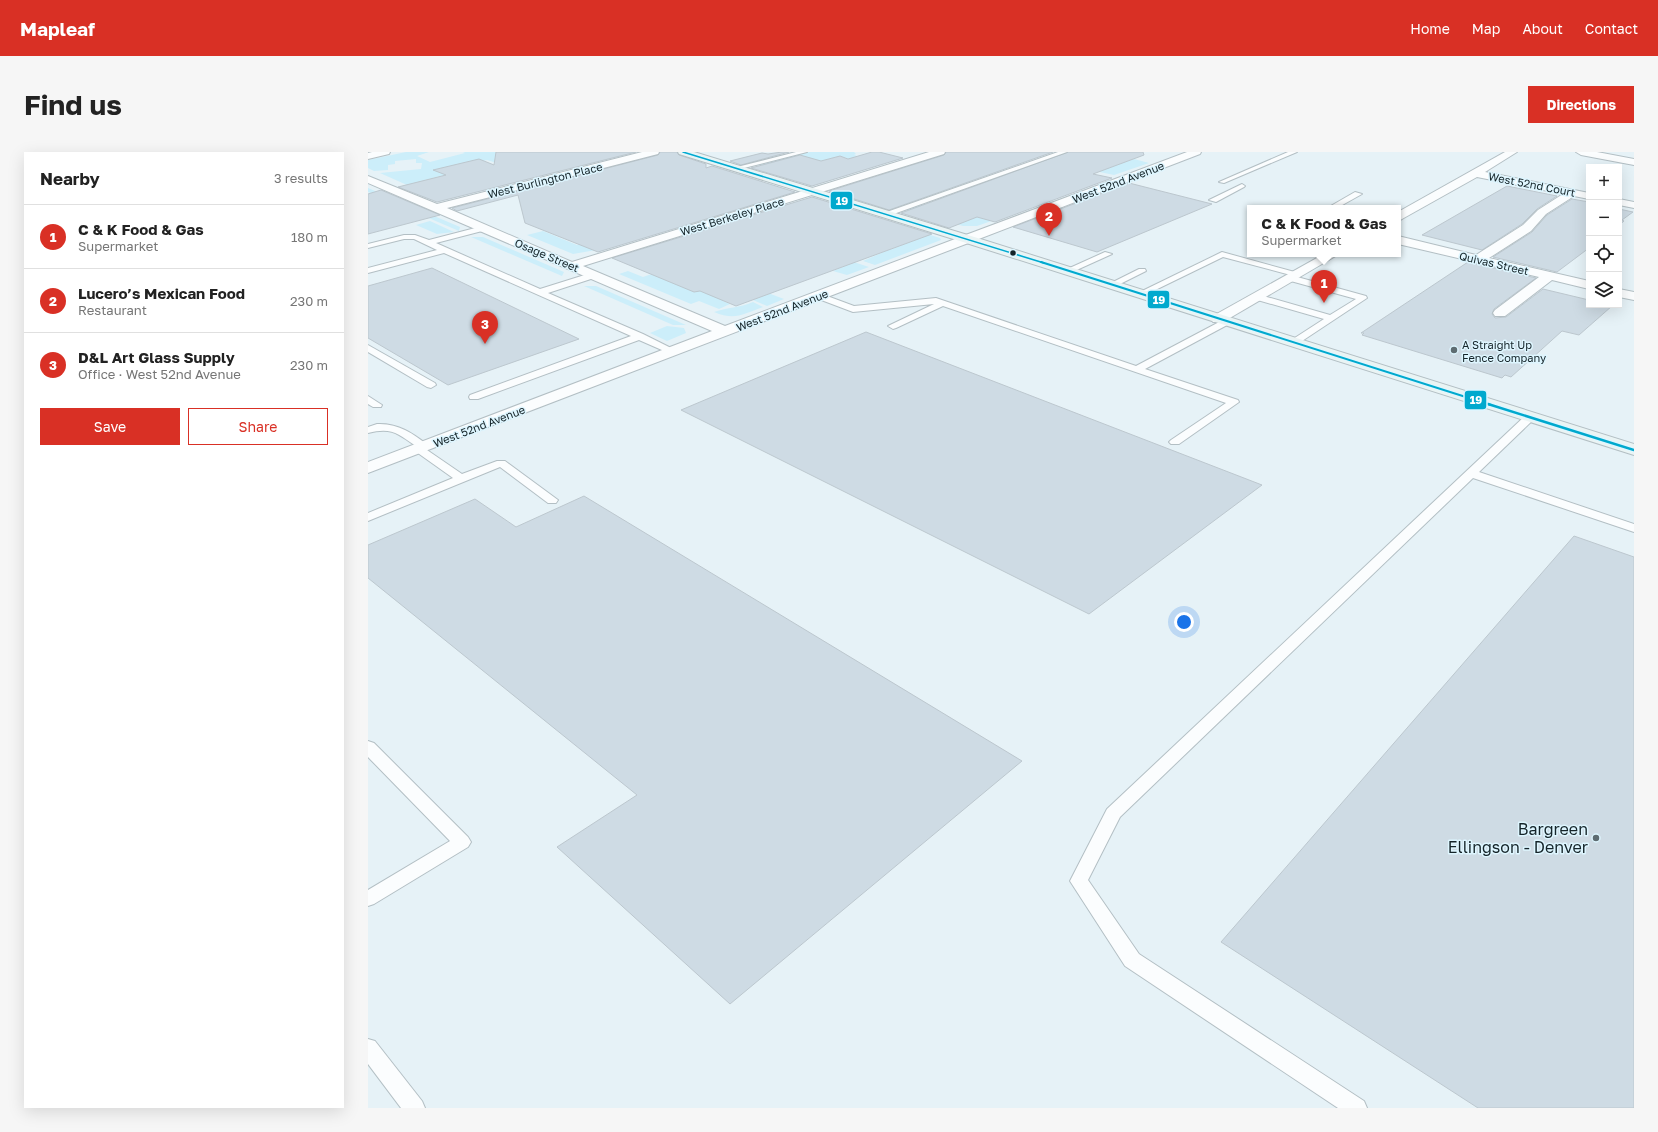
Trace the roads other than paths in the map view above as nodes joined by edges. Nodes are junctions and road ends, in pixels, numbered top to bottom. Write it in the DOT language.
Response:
graph roads {
  1 [pos="385,152"];
  2 [pos="654,152"];
  3 [pos="683,152"];
  4 [pos="804,152"];
  5 [pos="940,152"];
  6 [pos="1064,152"];
  7 [pos="1196,152"];
  8 [pos="1294,152"];
  9 [pos="1512,152"];
  10 [pos="1581,152"];
  11 [pos="368,156"];
  12 [pos="1634,162"];
  13 [pos="736,168"];
  14 [pos="1475,173"];
  15 [pos="368,179"];
  16 [pos="1222,182"];
  17 [pos="1242,186"];
  18 [pos="811,192"];
  19 [pos="1572,192"];
  20 [pos="1358,194"];
  21 [pos="1586,195"];
  22 [pos="1213,200"];
  23 [pos="1622,203"];
  24 [pos="1336,205"];
  25 [pos="1634,205"];
  26 [pos="435,208"];
  27 [pos="885,214"];
  28 [pos="1401,215"];
  29 [pos="483,228"];
  30 [pos="967,239"];
  31 [pos="1401,241"];
  32 [pos="429,243"];
  33 [pos="368,246"];
  34 [pos="445,250"];
  35 [pos="1108,254"];
  36 [pos="1327,257"];
  37 [pos="1478,259"];
  38 [pos="571,266"];
  39 [pos="368,271"];
  40 [pos="1067,271"];
  41 [pos="1142,271"];
  42 [pos="594,275"];
  43 [pos="1294,276"];
  44 [pos="1549,276"];
  45 [pos="1112,285"];
  46 [pos="1586,285"];
  47 [pos="541,292"];
  48 [pos="1140,294"];
  49 [pos="1622,294"];
  50 [pos="819,296"];
  51 [pos="1634,296"];
  52 [pos="1257,297"];
  53 [pos="943,303"];
  54 [pos="1500,313"];
  55 [pos="1331,318"];
  56 [pos="1222,320"];
  57 [pos="893,326"];
  58 [pos="726,332"];
  59 [pos="640,336"];
  60 [pos="1293,343"];
  61 [pos="368,348"];
  62 [pos="674,352"];
  63 [pos="1137,370"];
  64 [pos="431,385"];
  65 [pos="474,397"];
  66 [pos="368,399"];
  67 [pos="377,405"];
  68 [pos="1529,418"];
  69 [pos="368,430"];
  70 [pos="1175,442"];
  71 [pos="422,448"];
  72 [pos="1634,450"];
  73 [pos="368,468"];
  74 [pos="1471,473"];
  75 [pos="461,479"];
  76 [pos="552,500"];
  77 [pos="368,517"];
  78 [pos="1634,528"];
  79 [pos="368,747"];
  80 [pos="368,899"];
  81 [pos="368,1048"];
  82 [pos="414,1108"];
  83 [pos="1356,1108"];
  1 -- 11 [label="street"];
  2 -- 26 [label="street, West Burlington Place"];
  3 -- 13 [label="main road"];
  4 -- 13 [label="lane"];
  5 -- 18 [label="street, West Berkeley Place"];
  6 -- 27 [label="lane"];
  7 -- 30 [label="street, West 52nd Avenue"];
  8 -- 16 [label="lane"];
  9 -- 14 [label="street"];
  10 -- 12 [label="street"];
  13 -- 18 [label="main road"];
  14 -- 19 [label="street, West 52nd Court"];
  14 -- 28 [label="street"];
  15 -- 26 [label="street, Osage Street"];
  17 -- 22 [label="lane"];
  18 -- 27 [label="main road"];
  18 -- 38 [label="street, West Berkeley Place"];
  19 -- 21 [label="street, West 52nd Court"];
  19 -- 37 [label="street"];
  20 -- 24 [label="lane"];
  23 -- 25 [label="street"];
  26 -- 29 [label="street, Osage Street"];
  27 -- 30 [label="main road"];
  29 -- 32 [label="lane"];
  29 -- 38 [label="street, Osage Street"];
  30 -- 40 [label="main road"];
  30 -- 50 [label="street, West 52nd Avenue"];
  31 -- 37 [label="street, Quivas Street"];
  32 -- 33 [label="lane"];
  32 -- 34 [label="lane"];
  34 -- 39 [label="lane"];
  34 -- 47 [label="lane"];
  35 -- 40 [label="lane"];
  36 -- 43 [label="street"];
  37 -- 44 [label="street, Quivas Street"];
  38 -- 42 [label="street, Osage Street"];
  40 -- 45 [label="main road"];
  41 -- 45 [label="lane"];
  42 -- 47 [label="lane"];
  42 -- 58 [label="street, Osage Street"];
  43 -- 48 [label="lane"];
  43 -- 52 [label="street"];
  43 -- 55 [label="lane"];
  44 -- 46 [label="street, Quivas Street"];
  44 -- 54 [label="street"];
  45 -- 48 [label="main road"];
  47 -- 59 [label="lane"];
  48 -- 56 [label="main road"];
  49 -- 51 [label="street"];
  50 -- 53 [label="lane"];
  50 -- 58 [label="street, West 52nd Avenue"];
  52 -- 55 [label="lane"];
  52 -- 56 [label="street"];
  53 -- 57 [label="lane"];
  53 -- 63 [label="lane"];
  55 -- 60 [label="lane"];
  56 -- 60 [label="main road"];
  56 -- 63 [label="lane"];
  58 -- 62 [label="street, West 52nd Avenue"];
  59 -- 62 [label="lane"];
  59 -- 65 [label="lane"];
  60 -- 68 [label="main road"];
  61 -- 64 [label="lane"];
  62 -- 71 [label="street, West 52nd Avenue"];
  63 -- 70 [label="lane"];
  66 -- 67 [label="lane"];
  68 -- 72 [label="main road"];
  68 -- 74 [label="lane"];
  69 -- 71 [label="lane"];
  71 -- 73 [label="street, West 52nd Avenue"];
  71 -- 75 [label="lane"];
  74 -- 78 [label="lane"];
  74 -- 83 [label="lane"];
  75 -- 76 [label="lane"];
  75 -- 77 [label="lane"];
  79 -- 80 [label="lane"];
  81 -- 82 [label="lane"];
}
